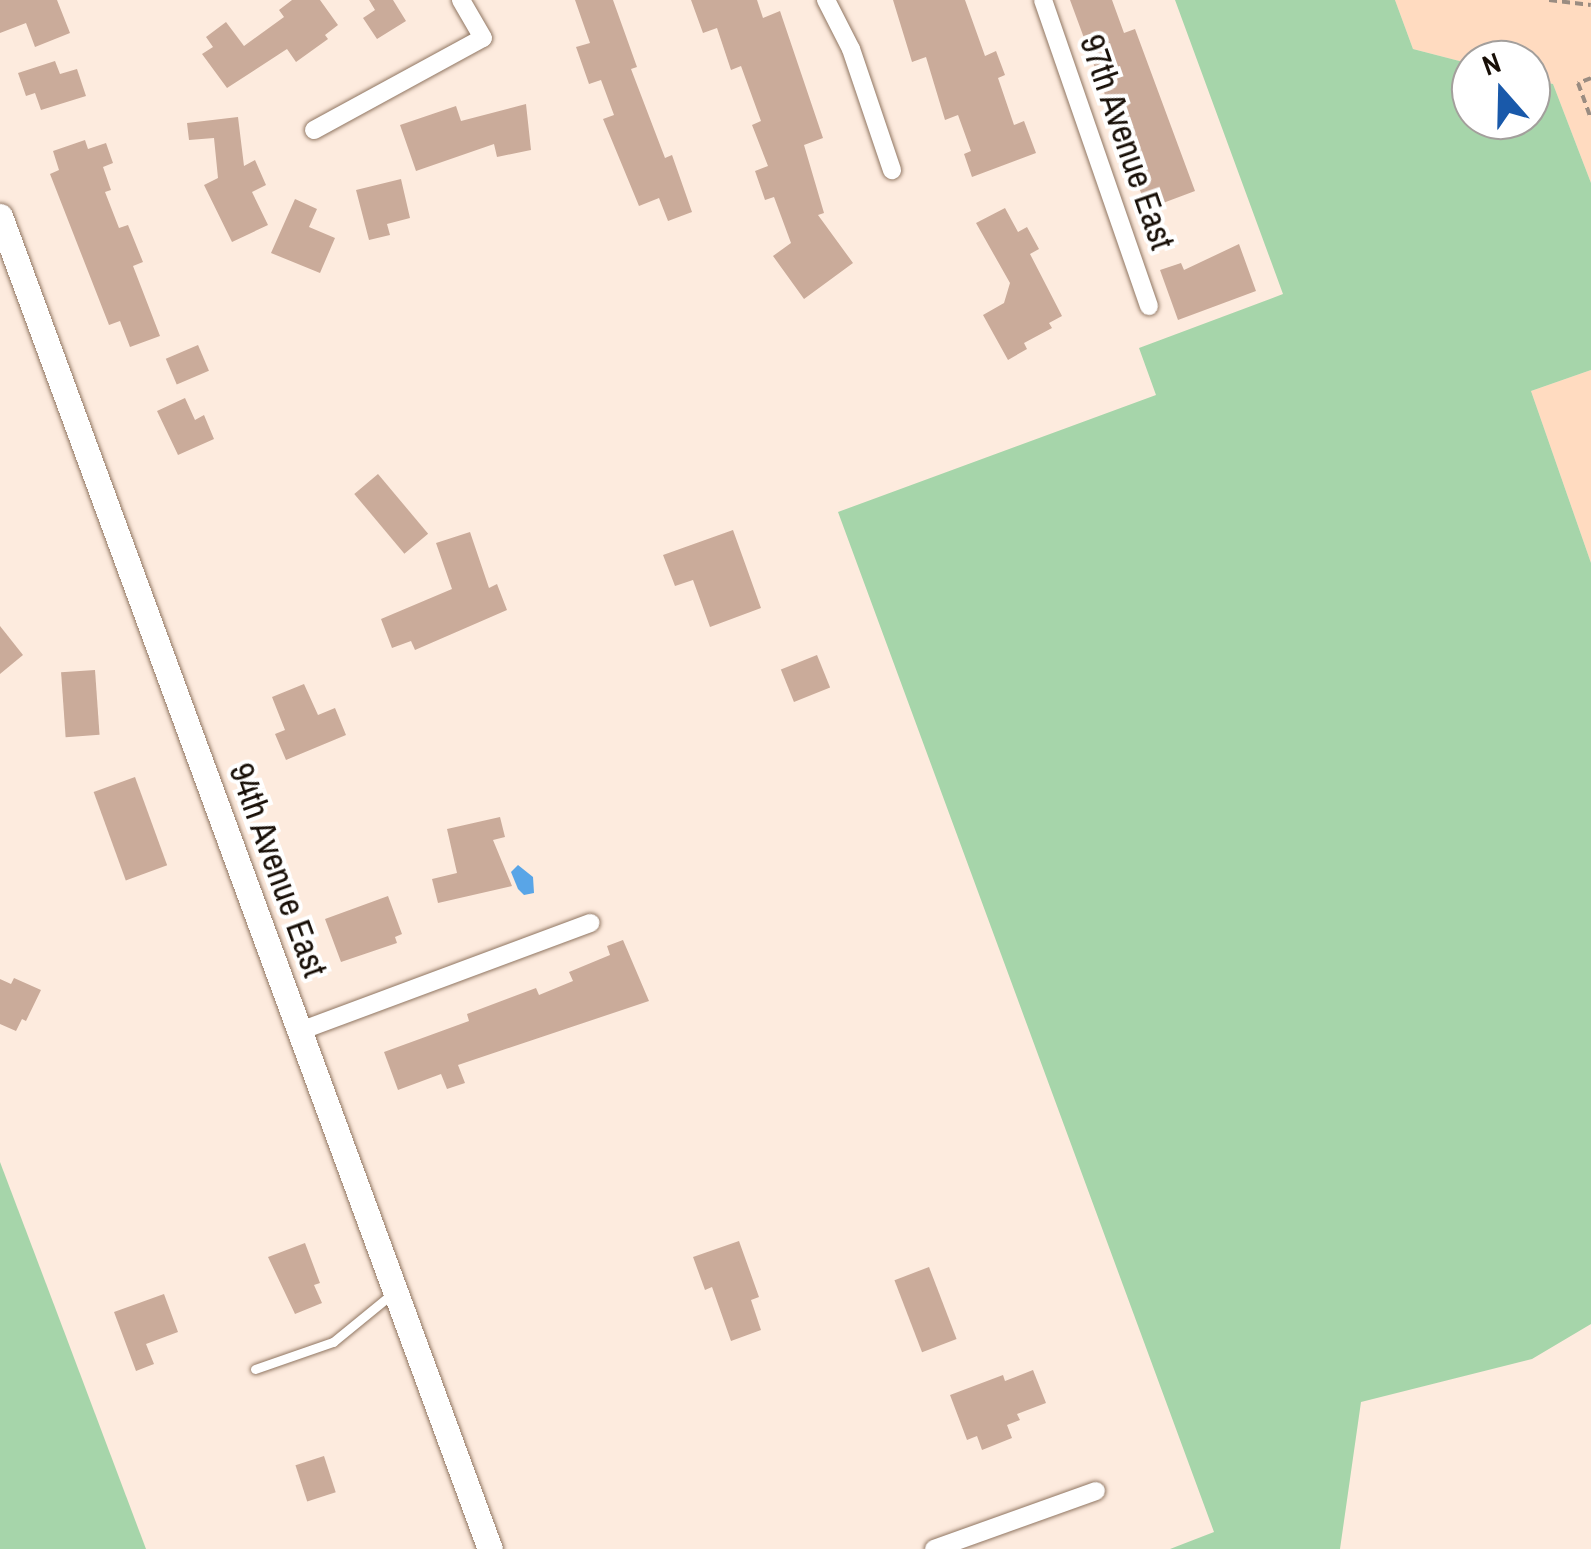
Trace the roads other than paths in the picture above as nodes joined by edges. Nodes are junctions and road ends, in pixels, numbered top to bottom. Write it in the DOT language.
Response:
graph roads {
  1 [pos="461,0"];
  2 [pos="826,0"];
  3 [pos="1042,0"];
  4 [pos="314,130"];
  5 [pos="892,170"];
  6 [pos="0,218"];
  7 [pos="1149,306"];
  8 [pos="591,923"];
  9 [pos="300,1030"];
  10 [pos="396,1292"];
  11 [pos="256,1369"];
  12 [pos="1096,1491"];
  13 [pos="490,1549"];
  14 [pos="934,1549"];
  1 -- 4 [label="street"];
  2 -- 5 [label="street"];
  3 -- 7 [label="street, 97th Avenue East"];
  6 -- 9 [label="main road, 94th Avenue East"];
  8 -- 9 [label="street"];
  9 -- 10 [label="main road, 94th Avenue East"];
  10 -- 11 [label="lane"];
  10 -- 13 [label="main road, 94th Avenue East"];
  12 -- 14 [label="street"];
}
